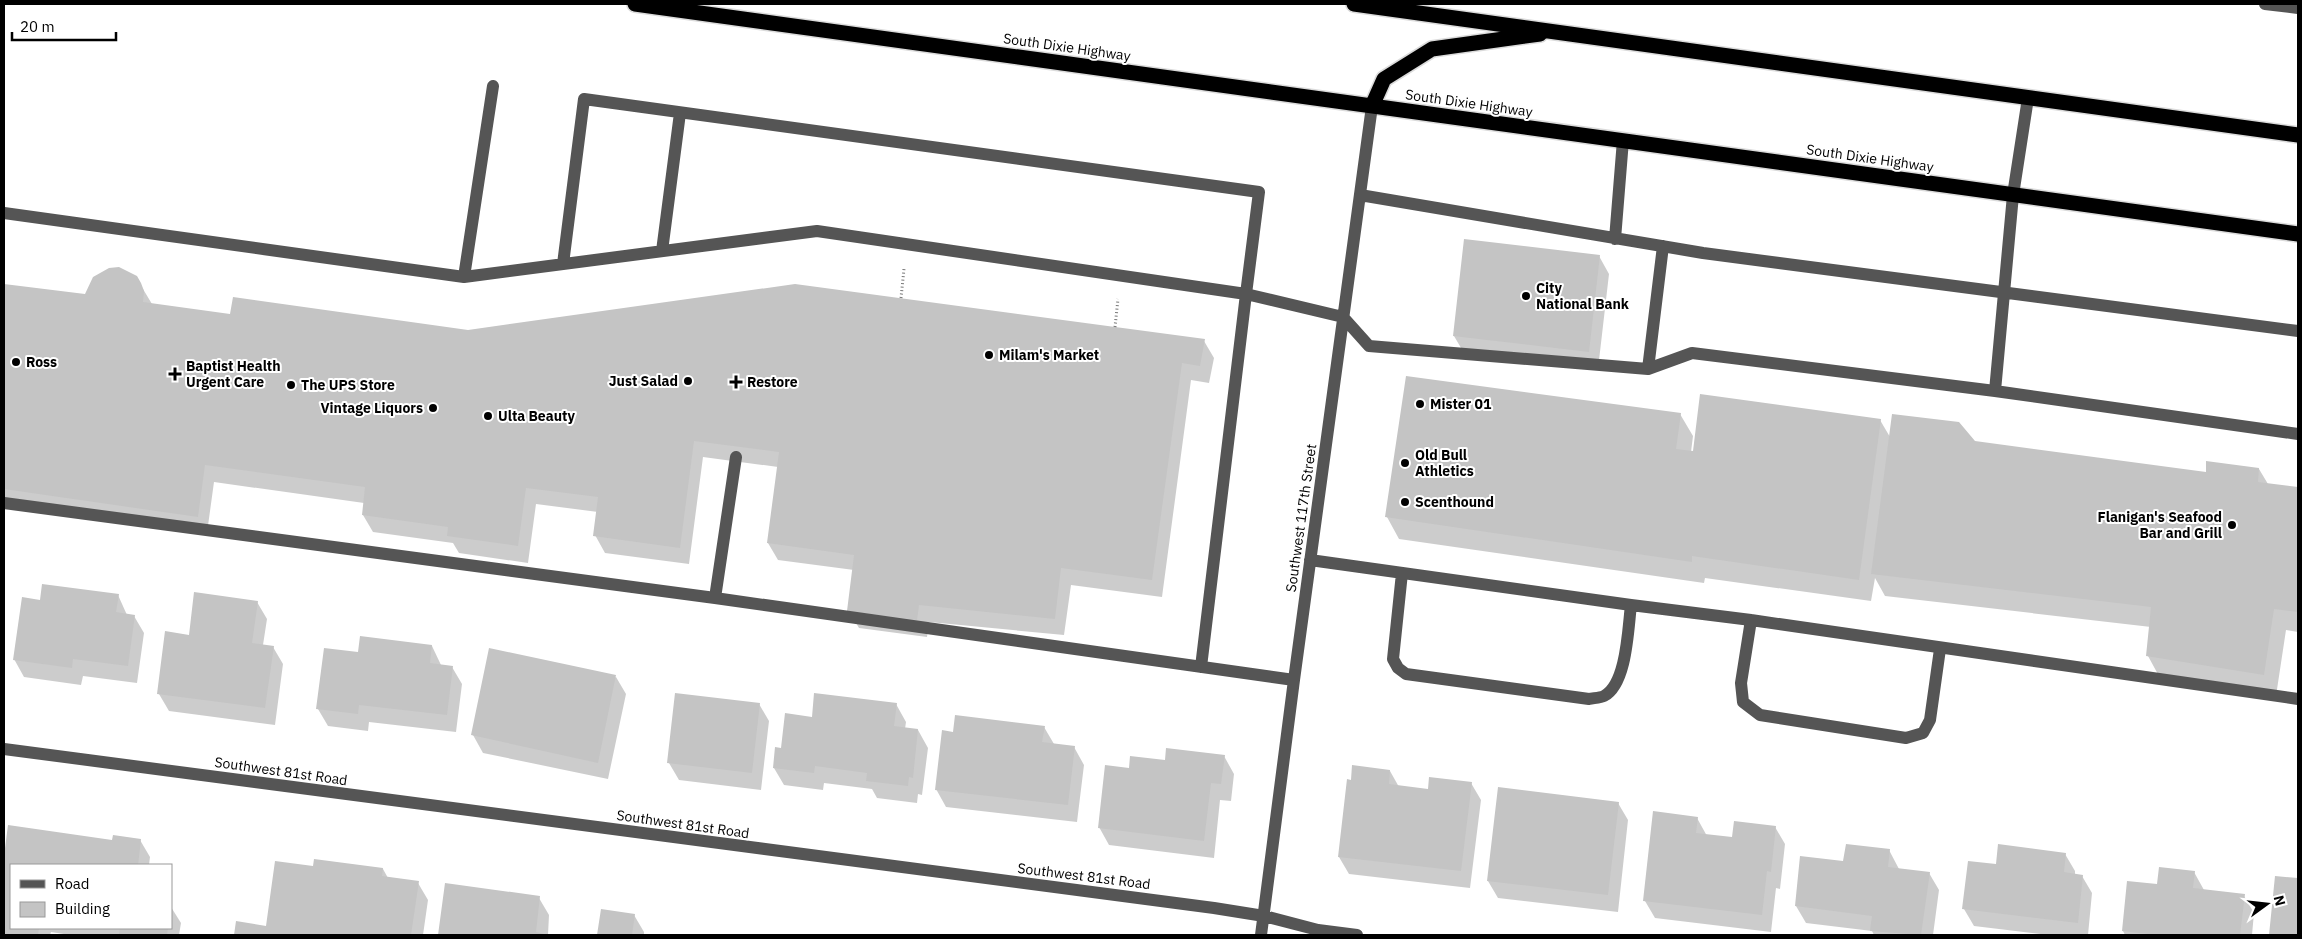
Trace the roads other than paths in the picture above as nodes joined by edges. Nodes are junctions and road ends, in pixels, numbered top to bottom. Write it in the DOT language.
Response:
graph roads {
  1 [pos="634,4"];
  2 [pos="1354,4"];
  3 [pos="2265,4"];
  4 [pos="2298,8"];
  5 [pos="1559,31"];
  6 [pos="493,86"];
  7 [pos="2028,98"];
  8 [pos="1372,106"];
  9 [pos="680,113"];
  10 [pos="2298,135"];
  11 [pos="1623,140"];
  12 [pos="1360,195"];
  13 [pos="2013,195"];
  14 [pos="4,213"];
  15 [pos="2298,234"];
  16 [pos="1615,239"];
  17 [pos="1663,246"];
  18 [pos="662,251"];
  19 [pos="564,264"];
  20 [pos="464,277"];
  21 [pos="2004,293"];
  22 [pos="1246,294"];
  23 [pos="1343,317"];
  24 [pos="2298,331"];
  25 [pos="1648,369"];
  26 [pos="1995,391"];
  27 [pos="2298,434"];
  28 [pos="736,458"];
  29 [pos="4,503"];
  30 [pos="1310,560"];
  31 [pos="1402,572"];
  32 [pos="716,598"];
  33 [pos="1631,605"];
  34 [pos="1751,620"];
  35 [pos="1940,649"];
  36 [pos="1200,666"];
  37 [pos="1294,680"];
  38 [pos="2298,699"];
  39 [pos="4,748"];
  40 [pos="1264,916"];
  41 [pos="1261,935"];
  42 [pos="1357,935"];
  1 -- 8 [label="highway, South Dixie Highway"];
  2 -- 5 [label="highway"];
  3 -- 4 [label="street"];
  5 -- 7 [label="highway"];
  5 -- 8 [label="highway"];
  6 -- 20 [label="street"];
  7 -- 10 [label="highway"];
  7 -- 13 [label="street"];
  8 -- 11 [label="highway, South Dixie Highway"];
  8 -- 12 [label="street, Southwest 117th Street"];
  9 -- 18 [label="street"];
  9 -- 19 [label="street"];
  9 -- 22 [label="street"];
  11 -- 13 [label="highway, South Dixie Highway"];
  11 -- 16 [label="street"];
  12 -- 16 [label="street"];
  12 -- 23 [label="street, Southwest 117th Street"];
  13 -- 15 [label="highway, South Dixie Highway"];
  13 -- 21 [label="street"];
  14 -- 20 [label="street"];
  16 -- 17 [label="street"];
  17 -- 21 [label="street"];
  17 -- 25 [label="street"];
  18 -- 19 [label="street"];
  18 -- 22 [label="street"];
  19 -- 20 [label="street"];
  21 -- 24 [label="street"];
  21 -- 26 [label="street"];
  22 -- 23 [label="street"];
  22 -- 36 [label="street"];
  23 -- 25 [label="street"];
  23 -- 30 [label="street, Southwest 117th Street"];
  25 -- 26 [label="street"];
  26 -- 27 [label="street"];
  28 -- 32 [label="street"];
  29 -- 32 [label="street"];
  30 -- 31 [label="street"];
  30 -- 37 [label="street, Southwest 117th Street"];
  31 -- 33 [label="street"];
  31 -- 33 [label="street"];
  32 -- 36 [label="street"];
  33 -- 34 [label="street"];
  34 -- 35 [label="street"];
  34 -- 35 [label="street"];
  35 -- 38 [label="street"];
  36 -- 37 [label="street"];
  37 -- 40 [label="street, Southwest 117th Street"];
  39 -- 40 [label="street, Southwest 81st Road"];
  40 -- 41 [label="street, Southwest 117th Street"];
  40 -- 42 [label="street, Southwest 81st Road"];
}
